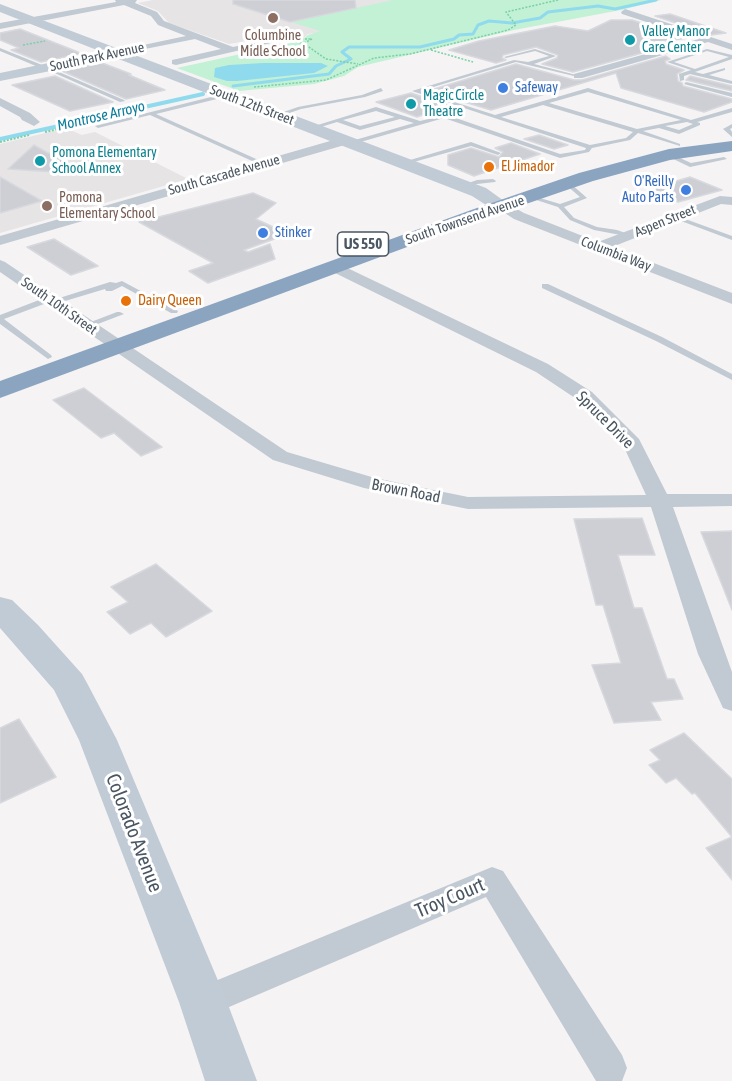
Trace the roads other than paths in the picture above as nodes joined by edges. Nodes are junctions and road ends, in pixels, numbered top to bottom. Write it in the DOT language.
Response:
graph roads {
  1 [pos="138,0"];
  2 [pos="122,1"];
  3 [pos="0,8"];
  4 [pos="625,12"];
  5 [pos="31,20"];
  6 [pos="0,26"];
  7 [pos="193,36"];
  8 [pos="283,39"];
  9 [pos="710,39"];
  10 [pos="0,49"];
  11 [pos="232,50"];
  12 [pos="118,52"];
  13 [pos="731,54"];
  14 [pos="176,62"];
  15 [pos="489,62"];
  16 [pos="527,64"];
  17 [pos="49,69"];
  18 [pos="723,69"];
  19 [pos="691,70"];
  20 [pos="705,75"];
  21 [pos="578,76"];
  22 [pos="0,77"];
  23 [pos="732,83"];
  24 [pos="378,91"];
  25 [pos="227,95"];
  26 [pos="732,95"];
  27 [pos="0,101"];
  28 [pos="122,101"];
  29 [pos="543,103"];
  30 [pos="468,109"];
  31 [pos="732,110"];
  32 [pos="150,113"];
  33 [pos="278,115"];
  34 [pos="444,116"];
  35 [pos="400,117"];
  36 [pos="495,117"];
  37 [pos="337,120"];
  38 [pos="690,121"];
  39 [pos="34,122"];
  40 [pos="419,123"];
  41 [pos="470,125"];
  42 [pos="98,126"];
  43 [pos="656,126"];
  44 [pos="732,126"];
  45 [pos="311,128"];
  46 [pos="637,131"];
  47 [pos="732,136"];
  48 [pos="347,142"];
  49 [pos="590,147"];
  50 [pos="673,150"];
  51 [pos="728,152"];
  52 [pos="498,153"];
  53 [pos="403,163"];
  54 [pos="732,163"];
  55 [pos="263,164"];
  56 [pos="568,184"];
  57 [pos="494,195"];
  58 [pos="530,197"];
  59 [pos="732,201"];
  60 [pos="560,206"];
  61 [pos="675,217"];
  62 [pos="622,233"];
  63 [pos="732,237"];
  64 [pos="0,241"];
  65 [pos="598,247"];
  66 [pos="0,265"];
  67 [pos="334,267"];
  68 [pos="122,283"];
  69 [pos="545,286"];
  70 [pos="109,289"];
  71 [pos="732,299"];
  72 [pos="53,300"];
  73 [pos="174,311"];
  74 [pos="120,314"];
  75 [pos="0,319"];
  76 [pos="102,337"];
  77 [pos="48,357"];
  78 [pos="0,375"];
  79 [pos="732,377"];
  80 [pos="0,390"];
  81 [pos="732,500"];
  82 [pos="660,502"];
  83 [pos="0,608"];
  84 [pos="732,701"];
  85 [pos="203,1002"];
  86 [pos="609,1068"];
  87 [pos="231,1081"];
  1 -- 2 [label="street"];
  2 -- 5 [label="street"];
  2 -- 7 [label="street"];
  3 -- 5 [label="street, South 12th Street"];
  4 -- 9 [label="street"];
  5 -- 6 [label="street"];
  5 -- 12 [label="street, South 12th Street"];
  7 -- 11 [label="street"];
  7 -- 12 [label="street, South Park Avenue"];
  8 -- 11 [label="street"];
  9 -- 13 [label="street"];
  9 -- 21 [label="street"];
  10 -- 17 [label="lane"];
  11 -- 14 [label="street"];
  12 -- 17 [label="street, South Park Avenue"];
  12 -- 25 [label="street, South 12th Street"];
  13 -- 19 [label="lane"];
  13 -- 19 [label="lane"];
  15 -- 16 [label="lane"];
  16 -- 21 [label="lane"];
  16 -- 30 [label="lane"];
  17 -- 22 [label="street, South Park Avenue"];
  17 -- 28 [label="lane"];
  18 -- 20 [label="lane"];
  19 -- 20 [label="lane"];
  19 -- 26 [label="lane"];
  20 -- 23 [label="lane"];
  24 -- 33 [label="lane"];
  25 -- 32 [label="lane"];
  25 -- 33 [label="street, South 12th Street"];
  27 -- 39 [label="street"];
  29 -- 36 [label="lane"];
  29 -- 38 [label="lane"];
  29 -- 46 [label="lane"];
  30 -- 34 [label="lane"];
  30 -- 36 [label="lane"];
  31 -- 38 [label="lane"];
  32 -- 42 [label="lane"];
  32 -- 55 [label="lane"];
  33 -- 45 [label="street, South 12th Street"];
  34 -- 40 [label="lane"];
  34 -- 41 [label="lane"];
  35 -- 37 [label="lane"];
  35 -- 37 [label="lane"];
  35 -- 40 [label="lane"];
  36 -- 41 [label="lane"];
  36 -- 49 [label="lane"];
  37 -- 45 [label="lane"];
  38 -- 43 [label="lane"];
  38 -- 43 [label="lane"];
  40 -- 48 [label="lane"];
  41 -- 49 [label="lane"];
  43 -- 46 [label="lane"];
  44 -- 47 [label="lane"];
  45 -- 48 [label="street, South 12th Street"];
  46 -- 49 [label="lane"];
  46 -- 50 [label="lane"];
  47 -- 50 [label="highway, South Townsend Avenue / US 550"];
  48 -- 53 [label="street, South 12th Street"];
  48 -- 55 [label="street, South Cascade Avenue"];
  50 -- 51 [label="highway, South Townsend Avenue / US 550"];
  50 -- 51 [label="lane"];
  50 -- 56 [label="highway, South Townsend Avenue / US 550"];
  50 -- 57 [label="highway, South Townsend Avenue / US 550"];
  51 -- 54 [label="lane"];
  52 -- 53 [label="lane"];
  53 -- 57 [label="street, South 12th Street"];
  55 -- 64 [label="street, South Cascade Avenue"];
  56 -- 58 [label="highway, South Townsend Avenue / US 550"];
  56 -- 60 [label="lane"];
  57 -- 58 [label="highway, South Townsend Avenue / US 550"];
  57 -- 65 [label="street, Columbia Way"];
  57 -- 67 [label="highway, South Townsend Avenue / US 550"];
  57 -- 73 [label="highway, South Townsend Avenue / US 550"];
  58 -- 60 [label="lane"];
  59 -- 61 [label="street, Aspen Street"];
  60 -- 62 [label="lane"];
  61 -- 62 [label="street, Aspen Street"];
  61 -- 63 [label="lane"];
  62 -- 65 [label="street, Aspen Street"];
  65 -- 71 [label="street, Columbia Way"];
  66 -- 72 [label="street, South 10th Street"];
  67 -- 76 [label="highway, South Townsend Avenue / US 550"];
  67 -- 82 [label="street, Spruce Drive"];
  68 -- 70 [label="lane"];
  68 -- 72 [label="lane"];
  68 -- 73 [label="lane"];
  69 -- 79 [label="lane"];
  72 -- 75 [label="lane"];
  72 -- 76 [label="street, South 10th Street"];
  73 -- 76 [label="highway, South Townsend Avenue / US 550"];
  74 -- 76 [label="lane"];
  75 -- 77 [label="lane"];
  76 -- 77 [label="highway, South Townsend Avenue / US 550"];
  76 -- 80 [label="highway, South Townsend Avenue / US 550"];
  76 -- 82 [label="street, Brown Road"];
  77 -- 78 [label="highway, South Townsend Avenue / US 550"];
  81 -- 82 [label="street, Brown Road"];
  82 -- 84 [label="street, Spruce Drive"];
  83 -- 85 [label="street, Colorado Avenue"];
  85 -- 86 [label="street, Troy Court"];
  85 -- 87 [label="street, Colorado Avenue"];
}
